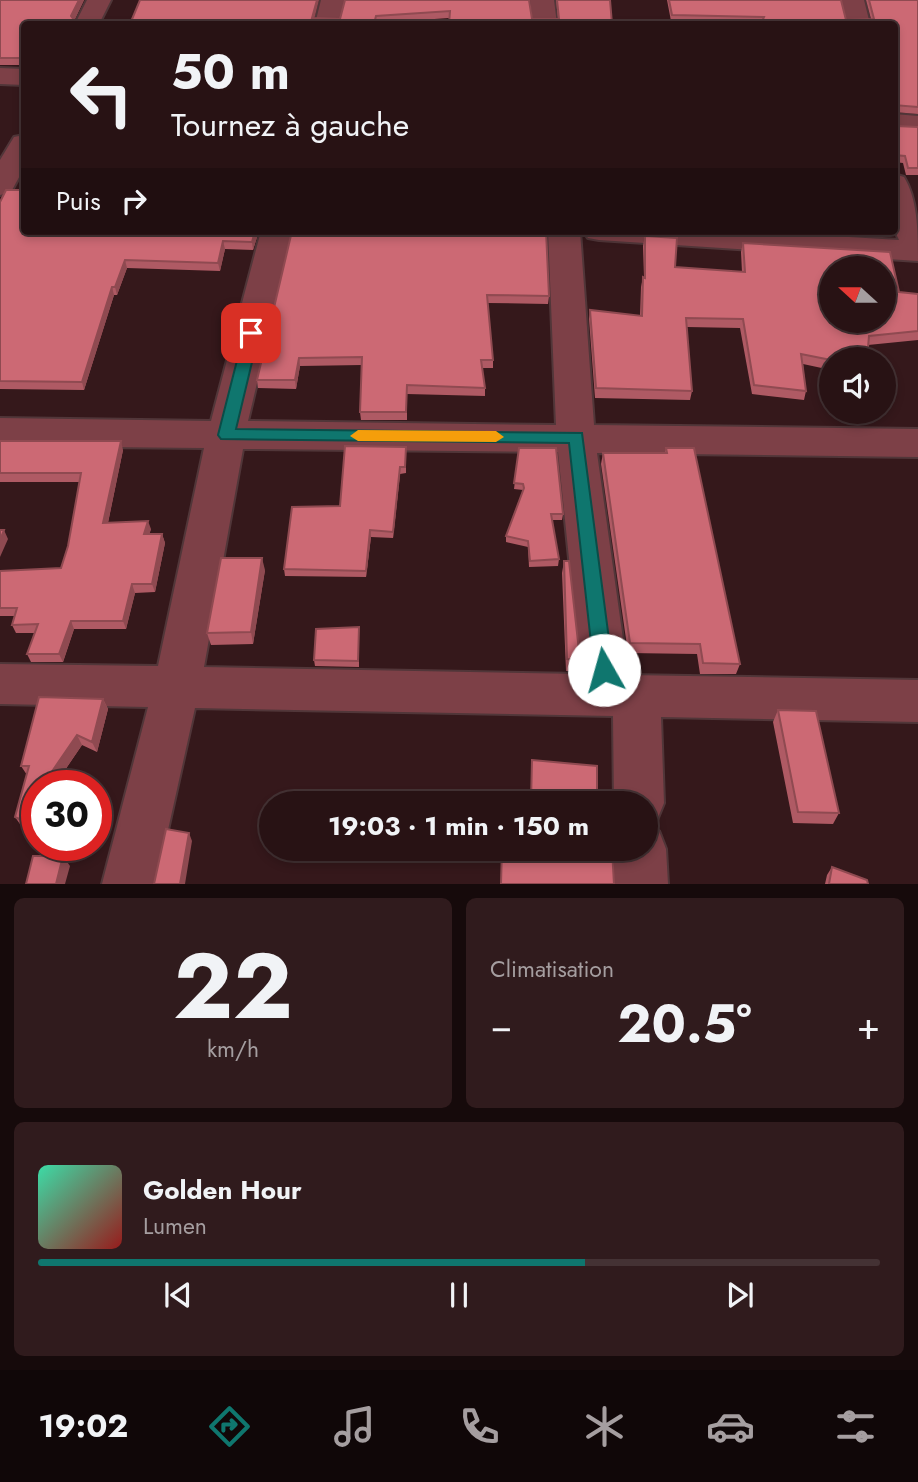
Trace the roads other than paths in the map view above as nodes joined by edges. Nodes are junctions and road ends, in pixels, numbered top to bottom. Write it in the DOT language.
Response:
graph roads {
  1 [pos="99,0"];
  2 [pos="333,0"];
  3 [pos="542,0"];
  4 [pos="852,0"];
  5 [pos="88,21"];
  6 [pos="328,21"];
  7 [pos="545,21"];
  8 [pos="857,21"];
  9 [pos="0,76"];
  10 [pos="21,78"];
  11 [pos="898,122"];
  12 [pos="918,124"];
  13 [pos="21,149"];
  14 [pos="0,188"];
  15 [pos="21,192"];
  16 [pos="898,199"];
  17 [pos="275,235"];
  18 [pos="564,235"];
  19 [pos="674,235"];
  20 [pos="918,248"];
  21 [pos="0,432"];
  22 [pos="226,435"];
  23 [pos="576,437"];
  24 [pos="918,443"];
  25 [pos="0,684"];
  26 [pos="177,686"];
  27 [pos="622,696"];
  28 [pos="918,701"];
  29 [pos="637,791"];
  30 [pos="640,861"];
  31 [pos="129,884"];
  32 [pos="641,884"];
  1 -- 5 [label="street"];
  2 -- 6 [label="street"];
  3 -- 7 [label="street"];
  4 -- 8 [label="street"];
  9 -- 10 [label="street"];
  11 -- 12 [label="street"];
  13 -- 14 [label="street"];
  14 -- 15 [label="street"];
  16 -- 20 [label="street"];
  17 -- 22 [label="street"];
  18 -- 23 [label="street"];
  19 -- 20 [label="street"];
  21 -- 22 [label="street"];
  22 -- 23 [label="street"];
  22 -- 26 [label="street"];
  23 -- 24 [label="street"];
  23 -- 27 [label="street"];
  25 -- 26 [label="street"];
  26 -- 27 [label="street"];
  26 -- 31 [label="street"];
  27 -- 28 [label="street"];
  27 -- 29 [label="street"];
  30 -- 32 [label="street"];
}
